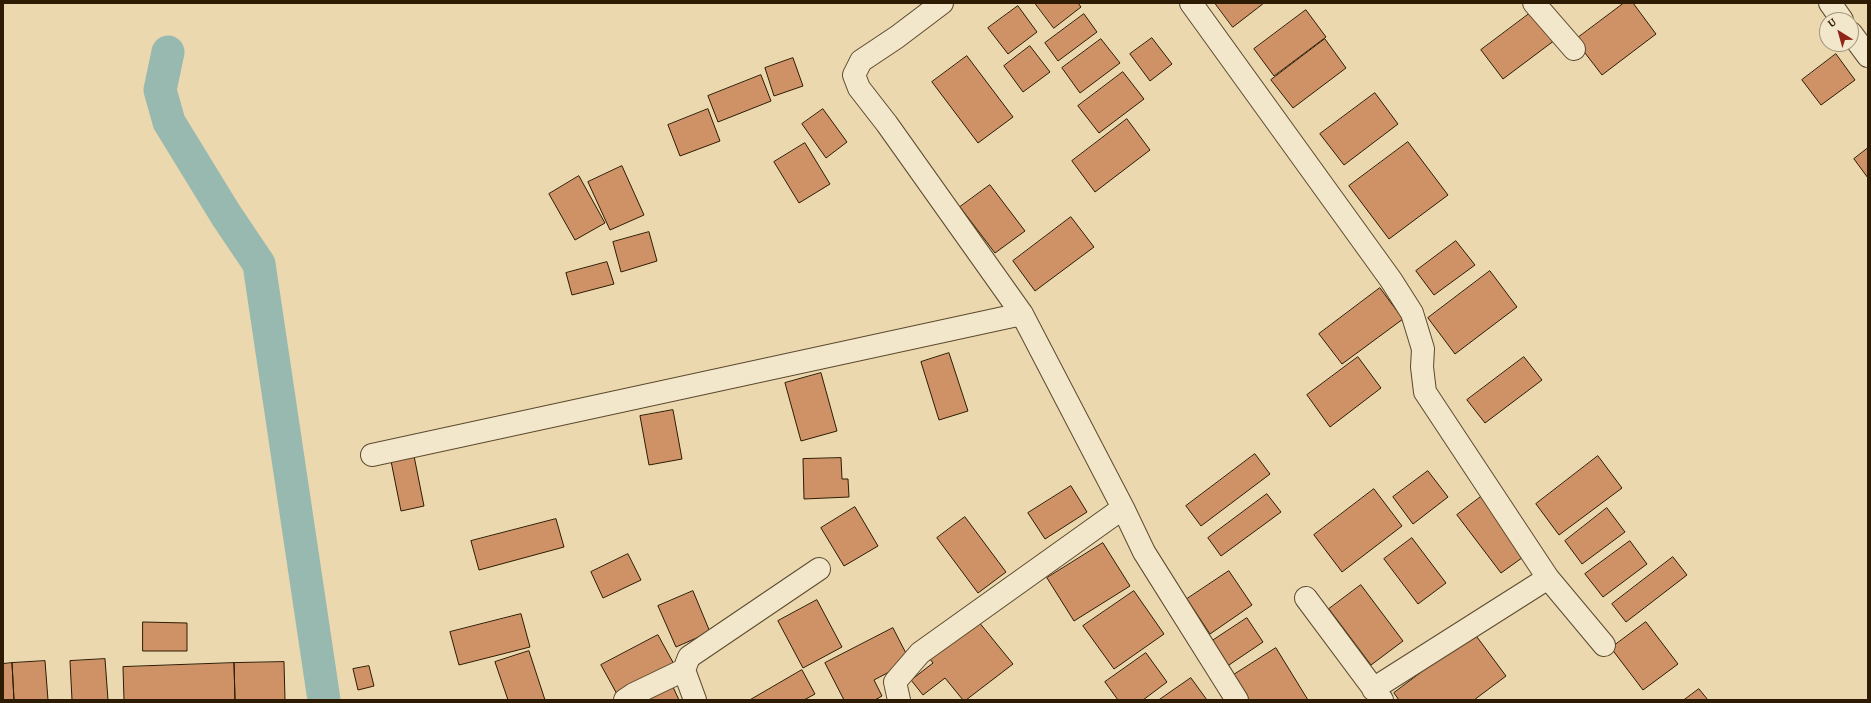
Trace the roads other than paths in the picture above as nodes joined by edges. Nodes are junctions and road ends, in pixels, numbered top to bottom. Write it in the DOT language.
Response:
graph roads {
  1 [pos="942,3"];
  2 [pos="1191,3"];
  3 [pos="1534,3"];
  4 [pos="1830,3"];
  5 [pos="1836,12"];
  6 [pos="1859,43"];
  7 [pos="1574,49"];
  8 [pos="1868,56"];
  9 [pos="1022,314"];
  10 [pos="372,455"];
  11 [pos="1123,508"];
  12 [pos="819,569"];
  13 [pos="1548,578"];
  14 [pos="1306,598"];
  15 [pos="1604,645"];
  16 [pos="684,670"];
  17 [pos="1377,695"];
  18 [pos="625,700"];
  19 [pos="695,700"];
  20 [pos="899,700"];
  21 [pos="1237,700"];
  1 -- 9 [label="street"];
  2 -- 13 [label="street"];
  3 -- 7 [label="street"];
  4 -- 5 [label="street"];
  6 -- 8 [label="street"];
  9 -- 10 [label="street"];
  9 -- 11 [label="street"];
  11 -- 20 [label="street"];
  11 -- 21 [label="street"];
  12 -- 16 [label="street"];
  13 -- 15 [label="street"];
  13 -- 17 [label="street"];
  14 -- 17 [label="street"];
  16 -- 18 [label="street"];
  16 -- 19 [label="street"];
}
